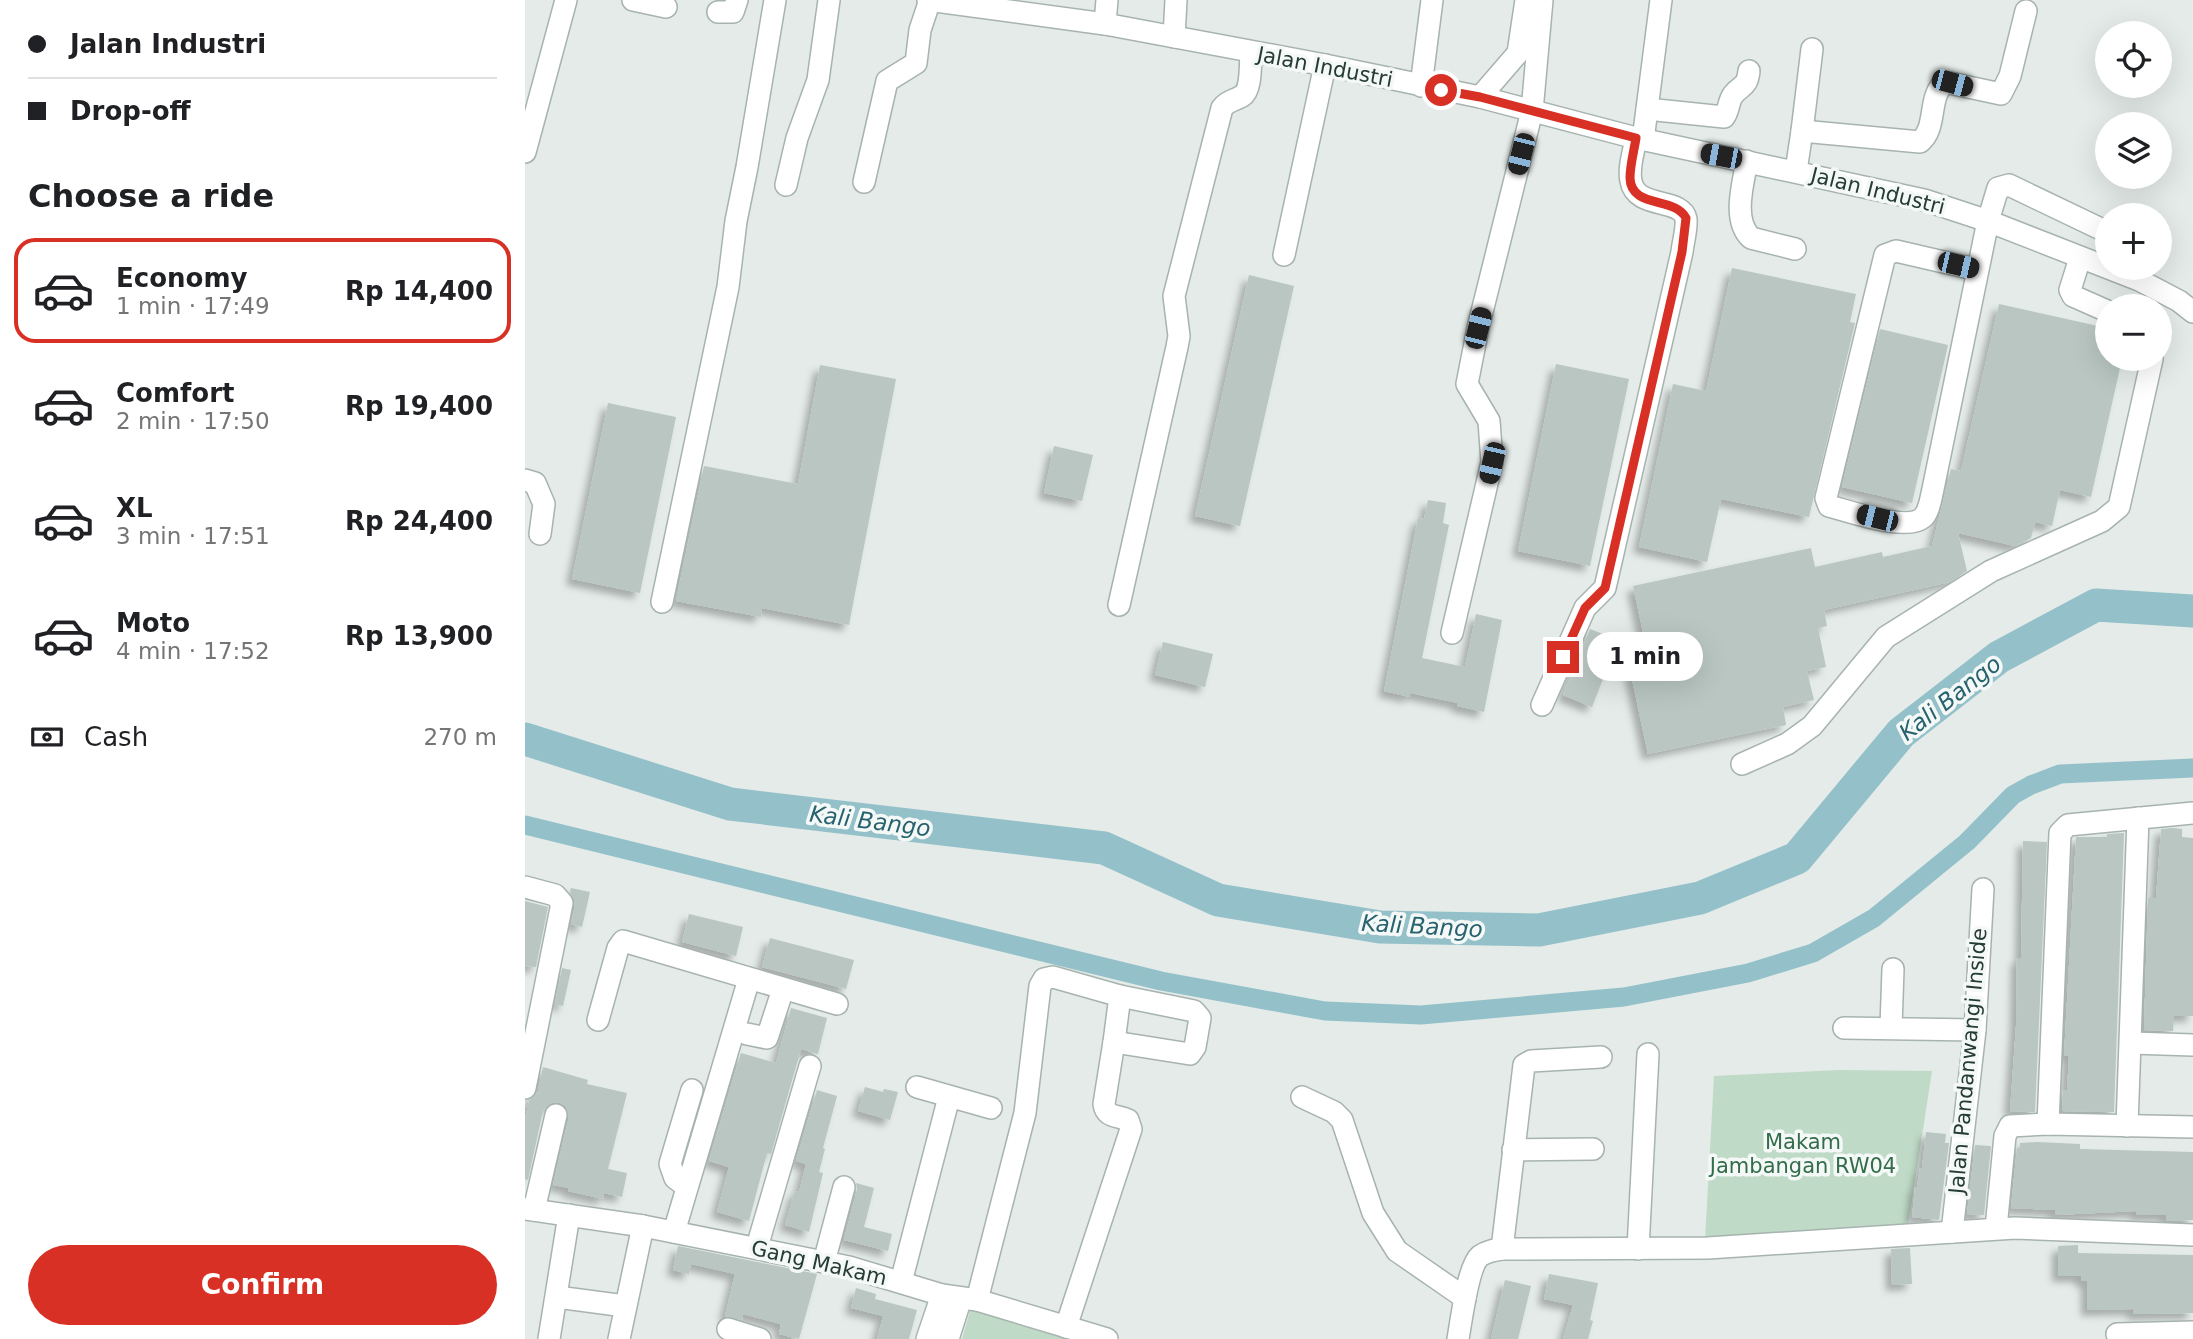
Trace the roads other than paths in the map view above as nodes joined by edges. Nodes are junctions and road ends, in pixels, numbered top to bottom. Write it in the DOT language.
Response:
graph roads {
  1 [pos="566,0"];
  2 [pos="633,0"];
  3 [pos="737,0"];
  4 [pos="775,0"];
  5 [pos="829,0"];
  6 [pos="929,0"];
  7 [pos="1107,0"];
  8 [pos="1177,0"];
  9 [pos="1432,0"];
  10 [pos="1526,0"];
  11 [pos="1542,0"];
  12 [pos="1661,0"];
  13 [pos="986,4"];
  14 [pos="666,8"];
  15 [pos="1052,8"];
  16 [pos="2026,11"];
  17 [pos="718,12"];
  18 [pos="1105,24"];
  19 [pos="1174,37"];
  20 [pos="1812,49"];
  21 [pos="1251,52"];
  22 [pos="1325,65"];
  23 [pos="1749,71"];
  24 [pos="1421,86"];
  25 [pos="1480,97"];
  26 [pos="1647,109"];
  27 [pos="1532,111"];
  28 [pos="1803,131"];
  29 [pos="1640,139"];
  30 [pos="525,152"];
  31 [pos="1747,161"];
  32 [pos="1796,171"];
  33 [pos="864,182"];
  34 [pos="786,185"];
  35 [pos="1988,221"];
  36 [pos="2095,226"];
  37 [pos="1795,249"];
  38 [pos="1284,255"];
  39 [pos="2080,258"];
  40 [pos="1978,270"];
  41 [pos="2095,306"];
  42 [pos="2193,312"];
  43 [pos="2149,371"];
  44 [pos="525,480"];
  45 [pos="540,534"];
  46 [pos="662,602"];
  47 [pos="1119,606"];
  48 [pos="1452,633"];
  49 [pos="1542,705"];
  50 [pos="1742,764"];
  51 [pos="2193,813"];
  52 [pos="2138,818"];
  53 [pos="525,887"];
  54 [pos="1983,889"];
  55 [pos="1893,970"];
  56 [pos="749,979"];
  57 [pos="783,989"];
  58 [pos="1120,996"];
  59 [pos="837,1004"];
  60 [pos="598,1020"];
  61 [pos="1891,1027"];
  62 [pos="1844,1028"];
  63 [pos="1975,1030"];
  64 [pos="747,1034"];
  65 [pos="1114,1042"];
  66 [pos="2131,1043"];
  67 [pos="2193,1045"];
  68 [pos="1648,1054"];
  69 [pos="1601,1058"];
  70 [pos="810,1066"];
  71 [pos="917,1087"];
  72 [pos="525,1088"];
  73 [pos="692,1090"];
  74 [pos="949,1097"];
  75 [pos="1302,1097"];
  76 [pos="991,1108"];
  77 [pos="557,1115"];
  78 [pos="2048,1125"];
  79 [pos="2127,1126"];
  80 [pos="2193,1127"];
  81 [pos="1593,1149"];
  82 [pos="1513,1150"];
  83 [pos="689,1179"];
  84 [pos="844,1187"];
  85 [pos="529,1210"];
  86 [pos="569,1215"];
  87 [pos="643,1226"];
  88 [pos="1996,1228"];
  89 [pos="1952,1231"];
  90 [pos="674,1232"];
  91 [pos="2193,1235"];
  92 [pos="757,1247"];
  93 [pos="1502,1249"];
  94 [pos="1637,1249"];
  95 [pos="824,1262"];
  96 [pos="901,1282"];
  97 [pos="557,1297"];
  98 [pos="960,1298"];
  99 [pos="1465,1298"];
  100 [pos="625,1306"];
  101 [pos="1066,1327"];
  102 [pos="728,1329"];
  103 [pos="2193,1332"];
  104 [pos="2117,1334"];
  105 [pos="549,1339"];
  106 [pos="619,1339"];
  107 [pos="760,1339"];
  108 [pos="927,1339"];
  109 [pos="948,1339"];
  110 [pos="1107,1339"];
  111 [pos="1458,1339"];
  1 -- 30 [label="street"];
  2 -- 14 [label="street"];
  3 -- 17 [label="street"];
  4 -- 46 [label="street"];
  5 -- 34 [label="street"];
  6 -- 13 [label="street, Jalan Industri"];
  6 -- 33 [label="street"];
  7 -- 18 [label="street"];
  8 -- 19 [label="street"];
  9 -- 24 [label="street"];
  10 -- 25 [label="street"];
  11 -- 27 [label="street"];
  12 -- 26 [label="street"];
  13 -- 15 [label="street, Jalan Industri"];
  15 -- 18 [label="street, Jalan Industri"];
  16 -- 28 [label="street"];
  18 -- 19 [label="street, Jalan Industri"];
  19 -- 21 [label="street, Jalan Industri"];
  20 -- 28 [label="street"];
  21 -- 22 [label="street, Jalan Industri"];
  21 -- 47 [label="street"];
  22 -- 24 [label="street, Jalan Industri"];
  22 -- 38 [label="street"];
  23 -- 26 [label="street"];
  24 -- 25 [label="street, Jalan Industri"];
  25 -- 27 [label="street, Jalan Industri"];
  26 -- 29 [label="street"];
  27 -- 29 [label="street, Jalan Industri"];
  27 -- 48 [label="street"];
  28 -- 32 [label="street"];
  29 -- 31 [label="street, Jalan Industri"];
  29 -- 49 [label="street"];
  31 -- 32 [label="street, Jalan Industri"];
  31 -- 37 [label="street"];
  32 -- 35 [label="street, Jalan Industri"];
  35 -- 36 [label="street"];
  35 -- 39 [label="street, Jalan Industri"];
  35 -- 40 [label="street"];
  39 -- 41 [label="street"];
  39 -- 42 [label="street, Jalan Industri"];
  40 -- 40 [label="street"];
  43 -- 50 [label="street"];
  44 -- 45 [label="street"];
  51 -- 52 [label="street"];
  52 -- 66 [label="street"];
  52 -- 78 [label="street"];
  53 -- 72 [label="street"];
  54 -- 63 [label="street, Jalan Pandanwangi Inside"];
  55 -- 61 [label="street"];
  56 -- 57 [label="street"];
  56 -- 60 [label="street"];
  56 -- 83 [label="street"];
  57 -- 59 [label="street"];
  57 -- 64 [label="street"];
  58 -- 65 [label="street"];
  58 -- 65 [label="street"];
  58 -- 98 [label="street"];
  61 -- 62 [label="street"];
  61 -- 63 [label="street"];
  63 -- 89 [label="street, Jalan Pandanwangi Inside"];
  65 -- 101 [label="street"];
  66 -- 67 [label="street"];
  66 -- 79 [label="street"];
  68 -- 94 [label="street"];
  69 -- 82 [label="street"];
  70 -- 92 [label="street"];
  71 -- 74 [label="street"];
  73 -- 83 [label="street"];
  74 -- 76 [label="street"];
  74 -- 96 [label="street"];
  75 -- 99 [label="street"];
  77 -- 85 [label="street"];
  78 -- 79 [label="street"];
  78 -- 88 [label="street"];
  79 -- 80 [label="street"];
  81 -- 82 [label="street"];
  82 -- 93 [label="street"];
  83 -- 90 [label="street"];
  84 -- 95 [label="street"];
  85 -- 86 [label="street, Gang Makam"];
  86 -- 87 [label="street, Gang Makam"];
  86 -- 97 [label="street"];
  87 -- 90 [label="street, Gang Makam"];
  87 -- 100 [label="street"];
  88 -- 89 [label="street"];
  88 -- 91 [label="street"];
  89 -- 94 [label="street"];
  90 -- 92 [label="street, Gang Makam"];
  92 -- 95 [label="street, Gang Makam"];
  93 -- 94 [label="street"];
  93 -- 99 [label="street"];
  95 -- 96 [label="street, Gang Makam"];
  96 -- 98 [label="street, Gang Makam"];
  97 -- 100 [label="street"];
  97 -- 105 [label="street"];
  98 -- 101 [label="street, Gang Makam"];
  98 -- 108 [label="street"];
  98 -- 109 [label="street"];
  99 -- 111 [label="street"];
  100 -- 106 [label="street"];
  101 -- 110 [label="street, Gang Makam"];
  102 -- 107 [label="street"];
  103 -- 104 [label="street"];
}
